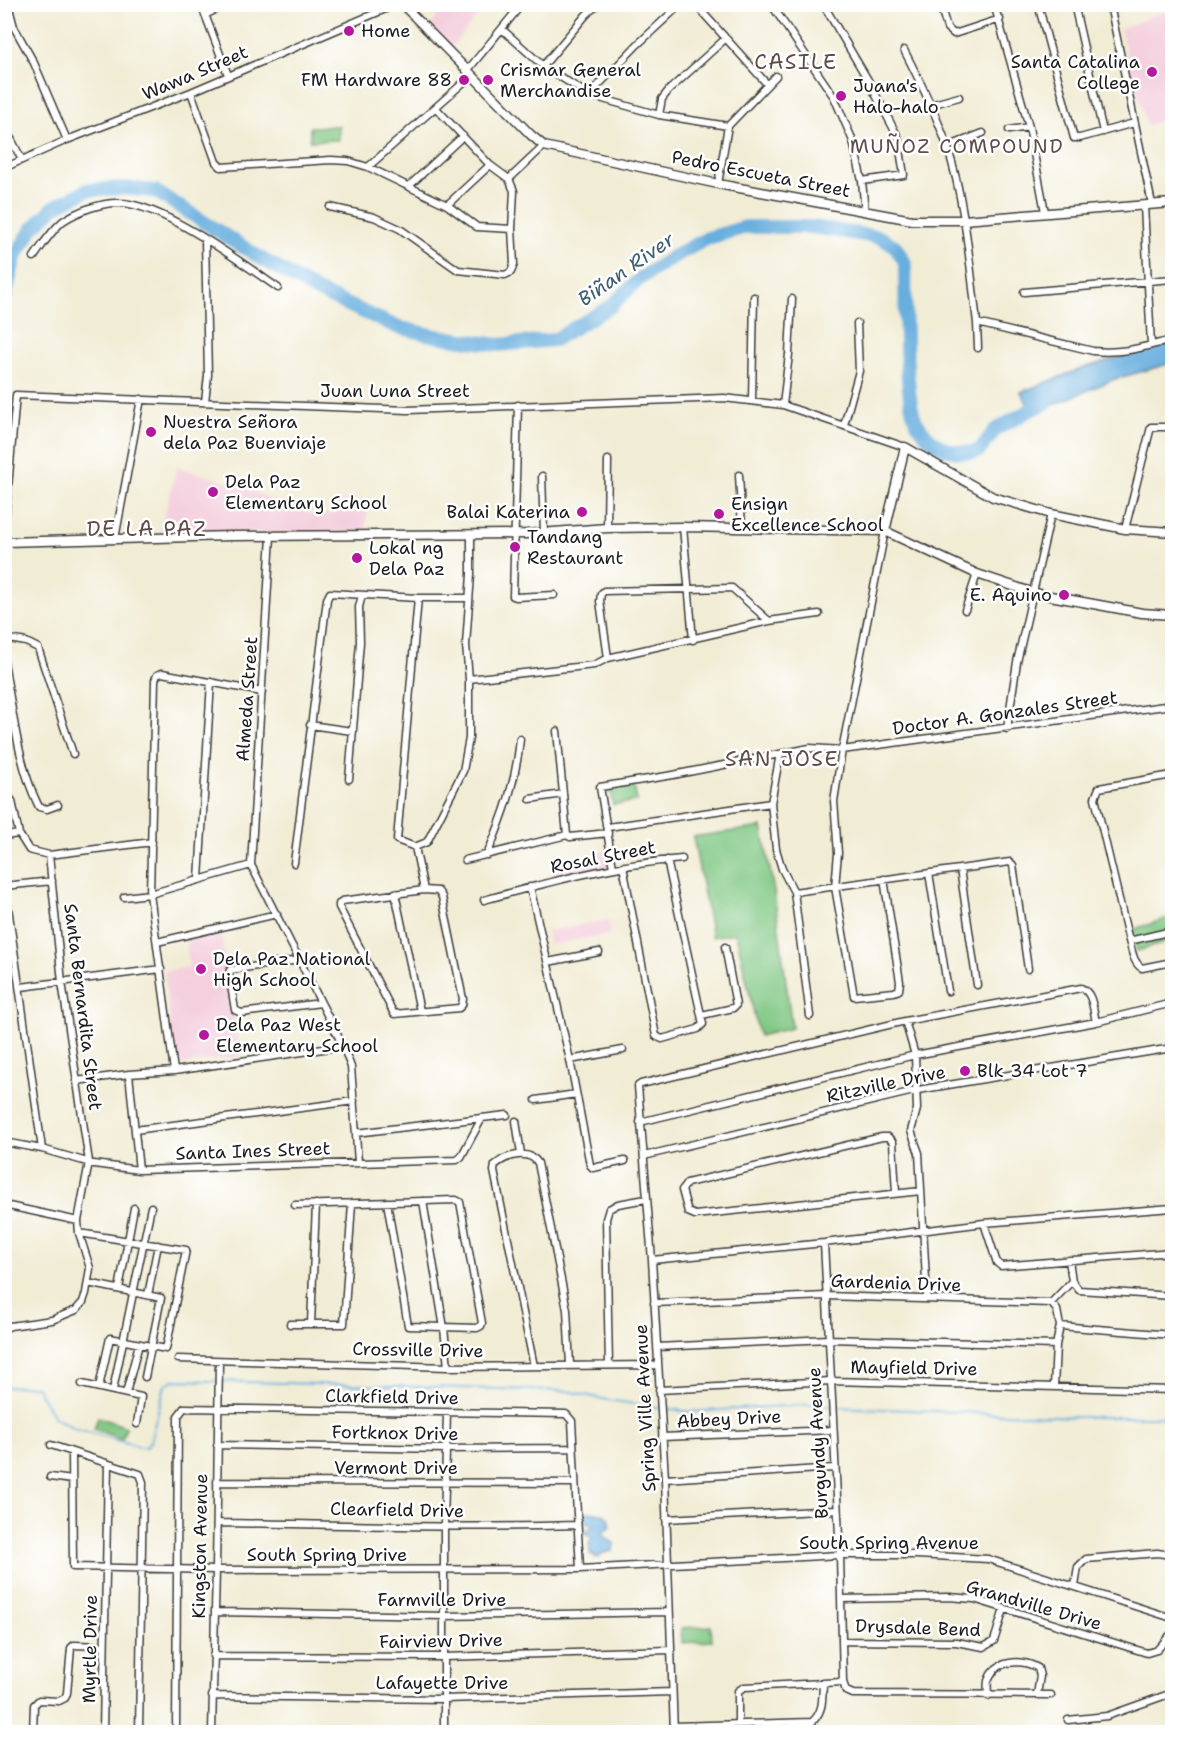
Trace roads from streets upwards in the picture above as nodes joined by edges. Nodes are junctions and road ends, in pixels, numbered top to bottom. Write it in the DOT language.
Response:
graph roads {
  1 [pos="8,4"];
  2 [pos="201,4"];
  3 [pos="227,4"];
  4 [pos="397,4"];
  5 [pos="402,4"];
  6 [pos="522,4"];
  7 [pos="598,4"];
  8 [pos="681,4"];
  9 [pos="695,4"];
  10 [pos="823,4"];
  11 [pos="940,4"];
  12 [pos="994,4"];
  13 [pos="1038,4"];
  14 [pos="1074,4"];
  15 [pos="1099,4"];
  16 [pos="773,5"];
  17 [pos="1112,7"];
  18 [pos="205,15"];
  19 [pos="1000,19"];
  20 [pos="503,30"];
  21 [pos="725,39"];
  22 [pos="904,50"];
  23 [pos="543,66"];
  24 [pos="470,73"];
  25 [pos="228,75"];
  26 [pos="776,76"];
  27 [pos="767,84"];
  28 [pos="191,92"];
  29 [pos="589,95"];
  30 [pos="959,96"];
  31 [pos="930,105"];
  32 [pos="436,108"];
  33 [pos="659,115"];
  34 [pos="1134,123"];
  35 [pos="728,126"];
  36 [pos="1029,127"];
  37 [pos="1009,130"];
  38 [pos="7,131"];
  39 [pos="1104,132"];
  40 [pos="983,133"];
  41 [pos="463,136"];
  42 [pos="67,141"];
  43 [pos="544,146"];
  44 [pos="947,147"];
  45 [pos="22,160"];
  46 [pos="490,165"];
  47 [pos="368,167"];
  48 [pos="4,168"];
  49 [pos="509,179"];
  50 [pos="862,181"];
  51 [pos="718,184"];
  52 [pos="409,186"];
  53 [pos="1173,203"];
  54 [pos="447,205"];
  55 [pos="1148,205"];
  56 [pos="330,207"];
  57 [pos="865,212"];
  58 [pos="1045,212"];
  59 [pos="964,220"];
  60 [pos="512,229"];
  61 [pos="206,239"];
  62 [pos="34,257"];
  63 [pos="1173,279"];
  64 [pos="1148,281"];
  65 [pos="278,288"];
  66 [pos="1024,292"];
  67 [pos="754,297"];
  68 [pos="792,299"];
  69 [pos="857,322"];
  70 [pos="977,323"];
  71 [pos="1173,339"];
  72 [pos="1151,345"];
  73 [pos="978,348"];
  74 [pos="141,399"];
  75 [pos="752,400"];
  76 [pos="205,402"];
  77 [pos="518,405"];
  78 [pos="783,405"];
  79 [pos="844,424"];
  80 [pos="1173,427"];
  81 [pos="905,447"];
  82 [pos="608,460"];
  83 [pos="542,476"];
  84 [pos="740,476"];
  85 [pos="1051,514"];
  86 [pos="683,527"];
  87 [pos="607,528"];
  88 [pos="742,528"];
  89 [pos="1125,529"];
  90 [pos="885,531"];
  91 [pos="1173,532"];
  92 [pos="544,533"];
  93 [pos="4,534"];
  94 [pos="471,534"];
  95 [pos="515,534"];
  96 [pos="271,536"];
  97 [pos="115,539"];
  98 [pos="4,542"];
  99 [pos="977,574"];
  100 [pos="688,588"];
  101 [pos="1034,593"];
  102 [pos="362,595"];
  103 [pos="554,595"];
  104 [pos="418,598"];
  105 [pos="468,598"];
  106 [pos="965,610"];
  107 [pos="819,614"];
  108 [pos="1173,615"];
  109 [pos="769,621"];
  110 [pos="4,638"];
  111 [pos="693,640"];
  112 [pos="609,658"];
  113 [pos="4,662"];
  114 [pos="469,679"];
  115 [pos="211,682"];
  116 [pos="262,692"];
  117 [pos="1173,705"];
  118 [pos="310,725"];
  119 [pos="1007,729"];
  120 [pos="352,731"];
  121 [pos="557,731"];
  122 [pos="520,739"];
  123 [pos="842,750"];
  124 [pos="73,754"];
  125 [pos="780,754"];
  126 [pos="1173,775"];
  127 [pos="349,779"];
  128 [pos="563,794"];
  129 [pos="4,796"];
  130 [pos="530,799"];
  131 [pos="771,803"];
  132 [pos="58,805"];
  133 [pos="608,830"];
  134 [pos="20,834"];
  135 [pos="567,835"];
  136 [pos="4,837"];
  137 [pos="152,842"];
  138 [pos="415,848"];
  139 [pos="49,855"];
  140 [pos="487,855"];
  141 [pos="682,859"];
  142 [pos="465,860"];
  143 [pos="667,860"];
  144 [pos="294,863"];
  145 [pos="251,865"];
  146 [pos="623,866"];
  147 [pos="613,868"];
  148 [pos="960,870"];
  149 [pos="929,873"];
  150 [pos="199,879"];
  151 [pos="884,879"];
  152 [pos="52,881"];
  153 [pos="5,886"];
  154 [pos="530,887"];
  155 [pos="835,887"];
  156 [pos="423,890"];
  157 [pos="794,892"];
  158 [pos="395,893"];
  159 [pos="150,894"];
  160 [pos="124,897"];
  161 [pos="484,900"];
  162 [pos="277,914"];
  163 [pos="1173,931"];
  164 [pos="1129,941"];
  165 [pos="157,942"];
  166 [pos="724,947"];
  167 [pos="599,952"];
  168 [pos="299,960"];
  169 [pos="548,962"];
  170 [pos="1173,962"];
  171 [pos="161,969"];
  172 [pos="1028,969"];
  173 [pos="62,982"];
  174 [pos="977,985"];
  175 [pos="21,987"];
  176 [pos="948,991"];
  177 [pos="321,1002"];
  178 [pos="1173,1003"];
  179 [pos="420,1011"];
  180 [pos="702,1015"];
  181 [pos="810,1016"];
  182 [pos="905,1021"];
  183 [pos="1096,1022"];
  184 [pos="343,1046"];
  185 [pos="1173,1048"];
  186 [pos="623,1050"];
  187 [pos="915,1055"];
  188 [pos="570,1060"];
  189 [pos="174,1071"];
  190 [pos="129,1074"];
  191 [pos="76,1081"];
  192 [pos="918,1090"];
  193 [pos="576,1094"];
  194 [pos="536,1100"];
  195 [pos="354,1101"];
  196 [pos="507,1115"];
  197 [pos="482,1118"];
  198 [pos="516,1121"];
  199 [pos="640,1122"];
  200 [pos="135,1130"];
  201 [pos="356,1133"];
  202 [pos="4,1142"];
  203 [pos="42,1149"];
  204 [pos="521,1154"];
  205 [pos="644,1156"];
  206 [pos="625,1161"];
  207 [pos="89,1162"];
  208 [pos="358,1162"];
  209 [pos="139,1170"];
  210 [pos="921,1191"];
  211 [pos="896,1193"];
  212 [pos="646,1199"];
  213 [pos="423,1201"];
  214 [pos="387,1202"];
  215 [pos="352,1203"];
  216 [pos="316,1204"];
  217 [pos="4,1205"];
  218 [pos="295,1206"];
  219 [pos="151,1207"];
  220 [pos="134,1208"];
  221 [pos="1173,1208"];
  222 [pos="78,1221"];
  223 [pos="984,1223"];
  224 [pos="924,1232"];
  225 [pos="79,1233"];
  226 [pos="127,1240"];
  227 [pos="142,1243"];
  228 [pos="824,1243"];
  229 [pos="158,1245"];
  230 [pos="1173,1252"];
  231 [pos="652,1260"];
  232 [pos="1069,1260"];
  233 [pos="1071,1281"];
  234 [pos="88,1283"];
  235 [pos="119,1289"];
  236 [pos="134,1292"];
  237 [pos="148,1294"];
  238 [pos="826,1296"];
  239 [pos="1173,1296"];
  240 [pos="927,1298"];
  241 [pos="654,1303"];
  242 [pos="1051,1303"];
  243 [pos="290,1324"];
  244 [pos="311,1324"];
  245 [pos="1060,1326"];
  246 [pos="444,1328"];
  247 [pos="4,1329"];
  248 [pos="1173,1335"];
  249 [pos="828,1339"];
  250 [pos="123,1340"];
  251 [pos="139,1344"];
  252 [pos="1056,1345"];
  253 [pos="152,1346"];
  254 [pos="657,1347"];
  255 [pos="178,1359"];
  256 [pos="219,1361"];
  257 [pos="570,1365"];
  258 [pos="609,1365"];
  259 [pos="658,1365"];
  260 [pos="534,1366"];
  261 [pos="448,1367"];
  262 [pos="145,1377"];
  263 [pos="831,1381"];
  264 [pos="82,1384"];
  265 [pos="99,1387"];
  266 [pos="1054,1387"];
  267 [pos="113,1390"];
  268 [pos="659,1390"];
  269 [pos="1171,1391"];
  270 [pos="126,1393"];
  271 [pos="218,1408"];
  272 [pos="447,1413"];
  273 [pos="137,1424"];
  274 [pos="833,1430"];
  275 [pos="662,1437"];
  276 [pos="51,1445"];
  277 [pos="217,1445"];
  278 [pos="573,1448"];
  279 [pos="446,1449"];
  280 [pos="72,1452"];
  281 [pos="108,1464"];
  282 [pos="834,1468"];
  283 [pos="50,1477"];
  284 [pos="665,1479"];
  285 [pos="72,1480"];
  286 [pos="217,1482"];
  287 [pos="574,1482"];
  288 [pos="445,1483"];
  289 [pos="836,1510"];
  290 [pos="666,1519"];
  291 [pos="217,1523"];
  292 [pos="444,1525"];
  293 [pos="576,1525"];
  294 [pos="840,1555"];
  295 [pos="1173,1556"];
  296 [pos="668,1565"];
  297 [pos="107,1567"];
  298 [pos="142,1568"];
  299 [pos="178,1569"];
  300 [pos="580,1569"];
  301 [pos="216,1570"];
  302 [pos="445,1570"];
  303 [pos="1075,1586"];
  304 [pos="841,1599"];
  305 [pos="1004,1609"];
  306 [pos="214,1612"];
  307 [pos="669,1612"];
  308 [pos="444,1616"];
  309 [pos="1173,1618"];
  310 [pos="1173,1633"];
  311 [pos="842,1641"];
  312 [pos="104,1646"];
  313 [pos="670,1650"];
  314 [pos="213,1656"];
  315 [pos="444,1657"];
  316 [pos="843,1682"];
  317 [pos="823,1683"];
  318 [pos="672,1692"];
  319 [pos="1173,1693"];
  320 [pos="1037,1695"];
  321 [pos="1051,1695"];
  322 [pos="212,1696"];
  323 [pos="988,1696"];
  324 [pos="444,1699"];
  325 [pos="1068,1720"];
  326 [pos="738,1724"];
  327 [pos="674,1729"];
  328 [pos="33,1732"];
  329 [pos="103,1732"];
  330 [pos="139,1732"];
  331 [pos="176,1732"];
  332 [pos="212,1732"];
  333 [pos="444,1732"];
  1 -- 42 [label="street"];
  2 -- 18 [label="street"];
  3 -- 18 [label="street"];
  4 -- 25 [label="street, Wawa Street"];
  5 -- 24 [label="street"];
  6 -- 20 [label="street"];
  7 -- 23 [label="street"];
  8 -- 29 [label="street"];
  9 -- 21 [label="street"];
  10 -- 50 [label="street"];
  11 -- 19 [label="street"];
  12 -- 19 [label="street"];
  13 -- 39 [label="street"];
  14 -- 39 [label="street"];
  15 -- 17 [label="street"];
  16 -- 50 [label="street"];
  17 -- 34 [label="street"];
  18 -- 25 [label="street"];
  19 -- 36 [label="street"];
  20 -- 23 [label="street"];
  20 -- 24 [label="street"];
  21 -- 27 [label="street"];
  21 -- 33 [label="street"];
  22 -- 31 [label="street"];
  23 -- 29 [label="street"];
  24 -- 32 [label="street"];
  24 -- 43 [label="street"];
  25 -- 28 [label="street, Wawa Street"];
  26 -- 27 [label="street"];
  27 -- 35 [label="street"];
  28 -- 42 [label="street, Wawa Street"];
  28 -- 47 [label="street"];
  29 -- 33 [label="street"];
  30 -- 31 [label="street"];
  31 -- 44 [label="street"];
  32 -- 41 [label="street"];
  32 -- 47 [label="street"];
  33 -- 35 [label="street"];
  34 -- 39 [label="street"];
  34 -- 55 [label="street"];
  35 -- 51 [label="street"];
  36 -- 37 [label="street"];
  36 -- 58 [label="street"];
  38 -- 45 [label="street"];
  40 -- 44 [label="street"];
  41 -- 46 [label="street"];
  41 -- 52 [label="street"];
  42 -- 45 [label="street, Wawa Street"];
  43 -- 49 [label="street"];
  43 -- 51 [label="street, Pedro Escueta Street"];
  44 -- 59 [label="street"];
  45 -- 48 [label="street, Wawa Street"];
  46 -- 49 [label="street"];
  46 -- 54 [label="street"];
  47 -- 52 [label="street"];
  49 -- 60 [label="street"];
  50 -- 57 [label="street"];
  51 -- 57 [label="street, Pedro Escueta Street"];
  52 -- 54 [label="street"];
  53 -- 55 [label="street, Pedro Escueta Street"];
  54 -- 60 [label="street"];
  55 -- 58 [label="street, Pedro Escueta Street"];
  55 -- 64 [label="street"];
  56 -- 60 [label="street"];
  57 -- 59 [label="street, Pedro Escueta Street"];
  58 -- 59 [label="street, Pedro Escueta Street"];
  59 -- 70 [label="street"];
  61 -- 62 [label="street"];
  61 -- 65 [label="street"];
  61 -- 76 [label="street"];
  63 -- 64 [label="street"];
  64 -- 66 [label="street"];
  64 -- 72 [label="street"];
  67 -- 75 [label="street"];
  68 -- 78 [label="street"];
  69 -- 79 [label="street"];
  70 -- 72 [label="street"];
  70 -- 73 [label="street"];
  71 -- 72 [label="street"];
  74 -- 76 [label="street, Juan Luna Street"];
  74 -- 93 [label="street, Juan Luna Street"];
  74 -- 97 [label="street"];
  75 -- 77 [label="street, Juan Luna Street"];
  75 -- 78 [label="street, Juan Luna Street"];
  76 -- 77 [label="street, Juan Luna Street"];
  77 -- 95 [label="street"];
  78 -- 79 [label="street, Juan Luna Street"];
  79 -- 81 [label="street, Juan Luna Street"];
  80 -- 89 [label="street"];
  81 -- 85 [label="street"];
  81 -- 90 [label="street"];
  82 -- 87 [label="street"];
  83 -- 92 [label="street"];
  84 -- 88 [label="street"];
  85 -- 89 [label="street"];
  85 -- 101 [label="street"];
  86 -- 87 [label="street"];
  86 -- 88 [label="street"];
  86 -- 100 [label="street"];
  87 -- 92 [label="street"];
  88 -- 90 [label="street"];
  89 -- 91 [label="street"];
  90 -- 99 [label="street"];
  90 -- 123 [label="street"];
  92 -- 95 [label="street"];
  94 -- 95 [label="street"];
  94 -- 96 [label="street"];
  94 -- 105 [label="street"];
  95 -- 103 [label="street"];
  96 -- 97 [label="street"];
  96 -- 116 [label="street, Almeda Street"];
  97 -- 98 [label="street"];
  99 -- 101 [label="street"];
  99 -- 106 [label="street"];
  100 -- 109 [label="street"];
  100 -- 111 [label="street"];
  100 -- 112 [label="street"];
  101 -- 108 [label="street"];
  101 -- 119 [label="street"];
  102 -- 104 [label="street"];
  102 -- 118 [label="street"];
  102 -- 120 [label="street"];
  104 -- 105 [label="street"];
  104 -- 138 [label="street"];
  105 -- 114 [label="street"];
  107 -- 109 [label="street"];
  109 -- 111 [label="street"];
  110 -- 124 [label="street"];
  111 -- 112 [label="street"];
  112 -- 114 [label="street"];
  113 -- 132 [label="street"];
  114 -- 138 [label="street"];
  115 -- 116 [label="street"];
  115 -- 137 [label="street"];
  115 -- 150 [label="street"];
  116 -- 145 [label="street, Almeda Street"];
  117 -- 119 [label="street, Doctor A. Gonzales Street"];
  118 -- 120 [label="street"];
  118 -- 144 [label="street"];
  119 -- 123 [label="street, Doctor A. Gonzales Street"];
  120 -- 127 [label="street"];
  121 -- 128 [label="street"];
  122 -- 140 [label="street"];
  123 -- 125 [label="street, Doctor A. Gonzales Street"];
  123 -- 155 [label="street"];
  125 -- 131 [label="street"];
  125 -- 133 [label="street, Doctor A. Gonzales Street"];
  126 -- 164 [label="street"];
  128 -- 130 [label="street"];
  128 -- 135 [label="street"];
  129 -- 134 [label="street"];
  131 -- 133 [label="street"];
  131 -- 157 [label="street"];
  133 -- 135 [label="street"];
  133 -- 147 [label="street"];
  134 -- 136 [label="street"];
  134 -- 139 [label="street"];
  135 -- 140 [label="street"];
  137 -- 139 [label="street"];
  137 -- 159 [label="street"];
  138 -- 156 [label="street"];
  139 -- 152 [label="street, Santa Bernardita Street"];
  140 -- 142 [label="street"];
  141 -- 143 [label="street, Rosal Street"];
  143 -- 146 [label="street, Rosal Street"];
  143 -- 180 [label="street"];
  145 -- 150 [label="street"];
  145 -- 162 [label="street"];
  146 -- 147 [label="street, Rosal Street"];
  146 -- 180 [label="street"];
  147 -- 154 [label="street, Rosal Street"];
  148 -- 149 [label="street"];
  148 -- 172 [label="street"];
  148 -- 174 [label="street"];
  149 -- 151 [label="street"];
  149 -- 176 [label="street"];
  150 -- 159 [label="street"];
  151 -- 155 [label="street"];
  151 -- 155 [label="street"];
  152 -- 153 [label="street"];
  152 -- 173 [label="street, Santa Bernardita Street"];
  153 -- 175 [label="street"];
  154 -- 161 [label="street, Rosal Street"];
  154 -- 169 [label="street"];
  155 -- 157 [label="street"];
  156 -- 158 [label="street"];
  156 -- 179 [label="street"];
  157 -- 181 [label="street"];
  158 -- 179 [label="street"];
  158 -- 179 [label="street"];
  159 -- 160 [label="street"];
  159 -- 165 [label="street"];
  162 -- 165 [label="street"];
  162 -- 168 [label="street"];
  163 -- 164 [label="street"];
  164 -- 170 [label="street"];
  165 -- 171 [label="street"];
  166 -- 180 [label="street"];
  167 -- 169 [label="street"];
  168 -- 177 [label="street"];
  168 -- 177 [label="street"];
  169 -- 188 [label="street"];
  171 -- 173 [label="street"];
  171 -- 189 [label="street"];
  173 -- 175 [label="street"];
  173 -- 191 [label="street, Santa Bernardita Street"];
  175 -- 203 [label="street"];
  177 -- 184 [label="street"];
  178 -- 183 [label="street"];
  182 -- 183 [label="street"];
  182 -- 187 [label="street"];
  182 -- 199 [label="street, Spring Ville Avenue"];
  183 -- 187 [label="street"];
  184 -- 189 [label="street"];
  184 -- 195 [label="street"];
  185 -- 192 [label="street, Ritzville Drive"];
  186 -- 188 [label="street"];
  187 -- 192 [label="street"];
  187 -- 199 [label="street"];
  188 -- 193 [label="street"];
  189 -- 190 [label="street"];
  190 -- 191 [label="street"];
  190 -- 200 [label="street"];
  191 -- 207 [label="street, Santa Bernardita Street"];
  192 -- 205 [label="street, Ritzville Drive"];
  192 -- 210 [label="street"];
  193 -- 194 [label="street"];
  193 -- 206 [label="street"];
  195 -- 200 [label="street"];
  195 -- 201 [label="street"];
  196 -- 197 [label="street"];
  197 -- 201 [label="street"];
  197 -- 208 [label="street, Santa Ines Street"];
  198 -- 204 [label="street"];
  199 -- 205 [label="street, Spring Ville Avenue"];
  200 -- 209 [label="street"];
  201 -- 208 [label="street"];
  202 -- 203 [label="street, Santa Ines Street"];
  203 -- 207 [label="street, Santa Ines Street"];
  204 -- 257 [label="street"];
  204 -- 260 [label="street"];
  205 -- 212 [label="street, Spring Ville Avenue"];
  207 -- 209 [label="street, Santa Ines Street"];
  207 -- 222 [label="street, Santa Bernardita Street"];
  208 -- 209 [label="street, Santa Ines Street"];
  210 -- 211 [label="street"];
  210 -- 224 [label="street"];
  211 -- 211 [label="street"];
  212 -- 231 [label="street, Spring Ville Avenue"];
  212 -- 258 [label="street"];
  213 -- 214 [label="street"];
  213 -- 246 [label="street"];
  213 -- 246 [label="street"];
  214 -- 215 [label="street"];
  214 -- 246 [label="street"];
  215 -- 216 [label="street"];
  215 -- 244 [label="street"];
  216 -- 218 [label="street"];
  216 -- 244 [label="street"];
  217 -- 222 [label="street"];
  219 -- 227 [label="street"];
  220 -- 226 [label="street"];
  221 -- 223 [label="street"];
  222 -- 225 [label="street, Santa Bernardita Street"];
  223 -- 224 [label="street"];
  223 -- 232 [label="street"];
  224 -- 228 [label="street"];
  224 -- 240 [label="street"];
  225 -- 226 [label="street"];
  225 -- 234 [label="street, Santa Bernardita Street"];
  226 -- 227 [label="street"];
  226 -- 235 [label="street"];
  227 -- 229 [label="street"];
  227 -- 236 [label="street"];
  228 -- 231 [label="street"];
  228 -- 238 [label="street, Burgundy Avenue"];
  229 -- 237 [label="street"];
  229 -- 253 [label="street"];
  230 -- 232 [label="street"];
  231 -- 241 [label="street, Spring Ville Avenue"];
  232 -- 233 [label="street"];
  233 -- 239 [label="street"];
  233 -- 242 [label="street"];
  234 -- 235 [label="street"];
  234 -- 247 [label="street"];
  235 -- 236 [label="street"];
  236 -- 237 [label="street"];
  236 -- 250 [label="street"];
  237 -- 253 [label="street"];
  238 -- 240 [label="street, Gardenia Drive"];
  238 -- 241 [label="street, Gardenia Drive"];
  238 -- 249 [label="street, Burgundy Avenue"];
  240 -- 242 [label="street, Gardenia Drive"];
  241 -- 254 [label="street, Spring Ville Avenue"];
  242 -- 245 [label="street"];
  243 -- 244 [label="street"];
  245 -- 248 [label="street"];
  245 -- 252 [label="street"];
  246 -- 261 [label="street"];
  249 -- 252 [label="street"];
  249 -- 254 [label="street"];
  249 -- 263 [label="street, Burgundy Avenue"];
  250 -- 251 [label="street"];
  250 -- 265 [label="street"];
  250 -- 267 [label="street"];
  251 -- 253 [label="street"];
  251 -- 270 [label="street"];
  252 -- 266 [label="street"];
  253 -- 262 [label="street"];
  254 -- 259 [label="street, Spring Ville Avenue"];
  255 -- 256 [label="street, Crossville Drive"];
  256 -- 261 [label="street, Crossville Drive"];
  256 -- 271 [label="street, Kingston Avenue"];
  257 -- 258 [label="street, Crossville Drive"];
  257 -- 260 [label="street, Crossville Drive"];
  258 -- 259 [label="street, Crossville Drive"];
  259 -- 268 [label="street, Spring Ville Avenue"];
  260 -- 261 [label="street, Crossville Drive"];
  263 -- 266 [label="street, Mayfield Drive"];
  263 -- 268 [label="street, Mayfield Drive"];
  263 -- 274 [label="street, Burgundy Avenue"];
  264 -- 265 [label="street"];
  265 -- 267 [label="street"];
  266 -- 269 [label="street, Mayfield Drive"];
  267 -- 270 [label="street"];
  268 -- 275 [label="street, Spring Ville Avenue"];
  270 -- 273 [label="street"];
  271 -- 272 [label="street, Clarkfield Drive"];
  271 -- 277 [label="street, Kingston Avenue"];
  271 -- 299 [label="street, Clarkfield Drive"];
  272 -- 278 [label="street, Clarkfield Drive"];
  272 -- 279 [label="street"];
  274 -- 275 [label="street, Abbey Drive"];
  274 -- 282 [label="street, Burgundy Avenue"];
  275 -- 284 [label="street, Spring Ville Avenue"];
  276 -- 280 [label="street"];
  277 -- 279 [label="street, Fortknox Drive"];
  277 -- 286 [label="street, Kingston Avenue"];
  278 -- 279 [label="street, Fortknox Drive"];
  278 -- 287 [label="street"];
  279 -- 288 [label="street"];
  280 -- 281 [label="street"];
  280 -- 285 [label="street, South Spring Drive"];
  281 -- 297 [label="street, Myrtle Drive"];
  281 -- 298 [label="street"];
  282 -- 284 [label="street"];
  282 -- 289 [label="street, Burgundy Avenue"];
  283 -- 285 [label="street"];
  284 -- 290 [label="street, Spring Ville Avenue"];
  285 -- 297 [label="street, South Spring Drive"];
  286 -- 288 [label="street, Vermont Drive"];
  286 -- 291 [label="street, Kingston Avenue"];
  287 -- 288 [label="street, Vermont Drive"];
  287 -- 293 [label="street"];
  288 -- 292 [label="street"];
  289 -- 290 [label="street"];
  289 -- 294 [label="street, Burgundy Avenue"];
  290 -- 296 [label="street, Spring Ville Avenue"];
  291 -- 292 [label="street, Clearfield Drive"];
  291 -- 301 [label="street, Kingston Avenue"];
  292 -- 293 [label="street, Clearfield Drive"];
  292 -- 302 [label="street"];
  293 -- 300 [label="street"];
  294 -- 296 [label="street, South Spring Avenue"];
  294 -- 303 [label="street, South Spring Avenue"];
  294 -- 304 [label="street, Burgundy Avenue"];
  295 -- 303 [label="street"];
  296 -- 300 [label="street, South Spring Drive"];
  296 -- 307 [label="street, Spring Ville Avenue"];
  297 -- 298 [label="street, South Spring Drive"];
  297 -- 312 [label="street, Myrtle Drive"];
  298 -- 299 [label="street, South Spring Drive"];
  298 -- 330 [label="street"];
  299 -- 301 [label="street, South Spring Drive"];
  299 -- 331 [label="street"];
  300 -- 302 [label="street, South Spring Drive"];
  301 -- 302 [label="street, South Spring Drive"];
  301 -- 306 [label="street, Kingston Avenue"];
  302 -- 308 [label="street"];
  303 -- 309 [label="street, South Spring Avenue"];
  304 -- 305 [label="street, Grandville Drive"];
  304 -- 311 [label="street, Burgundy Avenue"];
  305 -- 310 [label="street, Grandville Drive"];
  305 -- 311 [label="street, Drysdale Bend"];
  306 -- 308 [label="street, Farmville Drive"];
  306 -- 314 [label="street, Kingston Avenue"];
  307 -- 308 [label="street, Farmville Drive"];
  307 -- 313 [label="street, Spring Ville Avenue"];
  308 -- 315 [label="street"];
  311 -- 316 [label="street, Burgundy Avenue"];
  312 -- 328 [label="street"];
  312 -- 329 [label="street, Myrtle Drive"];
  313 -- 315 [label="street, Fairview Drive"];
  313 -- 318 [label="street, Spring Ville Avenue"];
  314 -- 315 [label="street, Fairview Drive"];
  314 -- 322 [label="street, Kingston Avenue"];
  315 -- 324 [label="street"];
  316 -- 317 [label="street"];
  316 -- 323 [label="street"];
  317 -- 326 [label="street"];
  317 -- 326 [label="street"];
  318 -- 324 [label="street, Lafayette Drive"];
  318 -- 327 [label="street, Spring Ville Avenue"];
  319 -- 325 [label="street"];
  320 -- 321 [label="street"];
  320 -- 323 [label="street"];
  320 -- 323 [label="street"];
  322 -- 324 [label="street, Lafayette Drive"];
  322 -- 332 [label="street, Kingston Avenue"];
  324 -- 333 [label="street"];
  326 -- 327 [label="street"];
}
